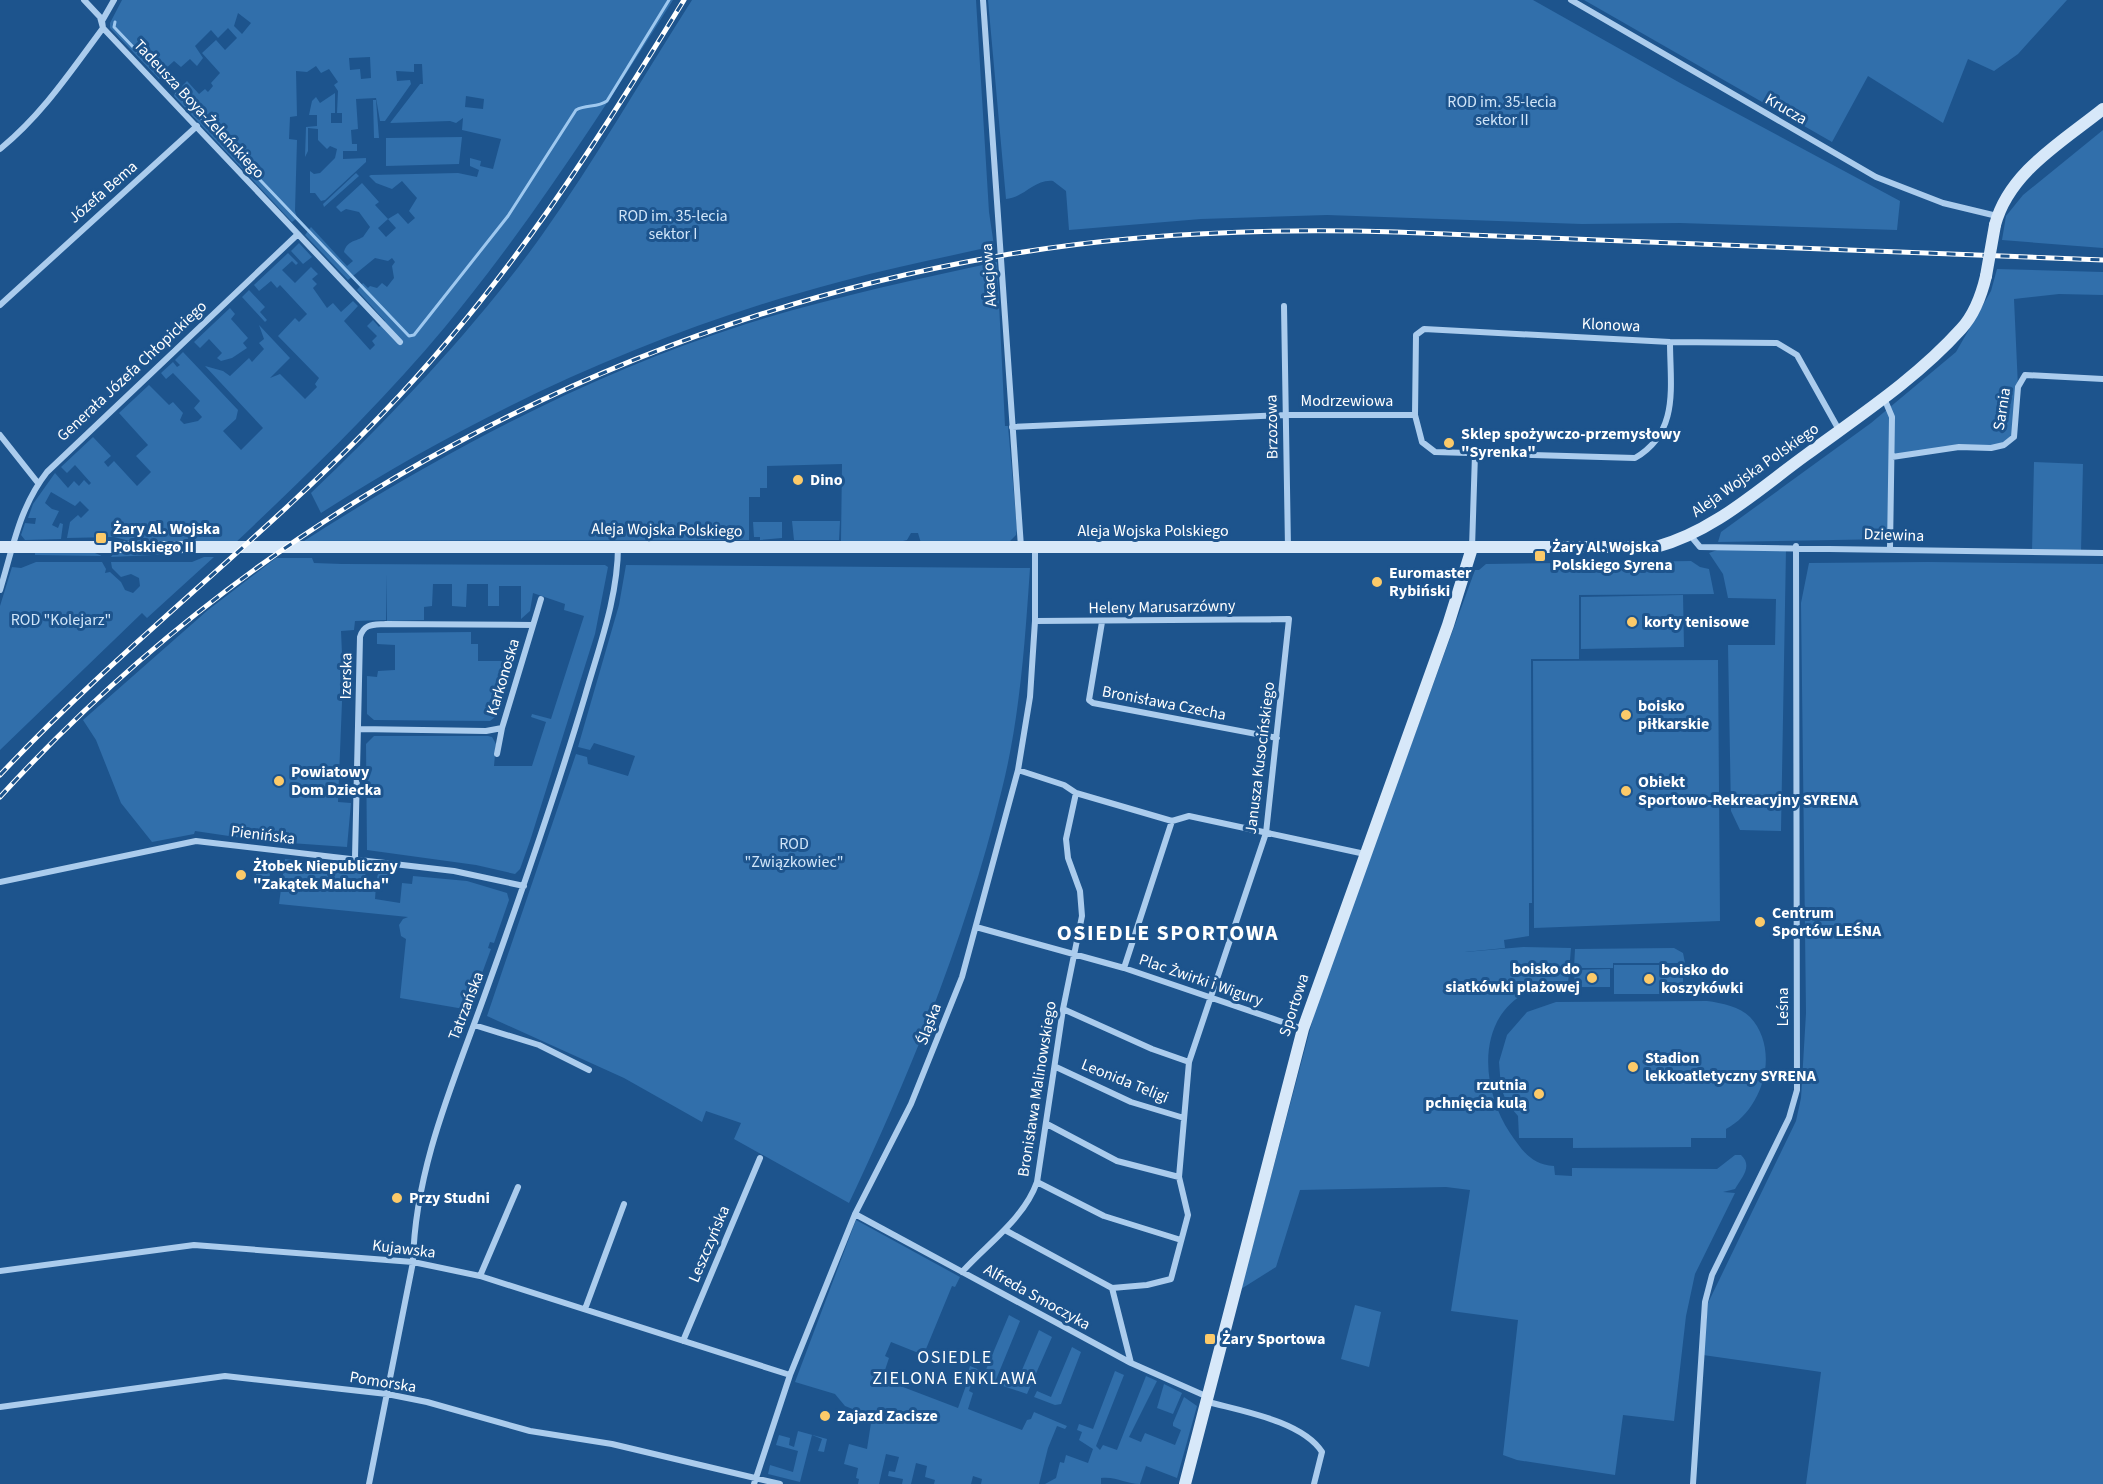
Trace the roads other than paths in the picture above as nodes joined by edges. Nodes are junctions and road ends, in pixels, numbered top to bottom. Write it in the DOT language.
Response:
graph roads {
  1 [pos="84,0"];
  2 [pos="114,0"];
  3 [pos="983,0"];
  4 [pos="1571,0"];
  5 [pos="103,24"];
  6 [pos="2103,110"];
  7 [pos="197,126"];
  8 [pos="0,148"];
  9 [pos="1996,221"];
  10 [pos="298,234"];
  11 [pos="0,305"];
  12 [pos="1284,306"];
  13 [pos="400,342"];
  14 [pos="1670,342"];
  15 [pos="2103,379"];
  16 [pos="1884,398"];
  17 [pos="1285,415"];
  18 [pos="1415,415"];
  19 [pos="1012,427"];
  20 [pos="1839,430"];
  21 [pos="0,435"];
  22 [pos="1475,454"];
  23 [pos="1892,457"];
  24 [pos="38,483"];
  25 [pos="1690,535"];
  26 [pos="618,545"];
  27 [pos="1796,546"];
  28 [pos="5,547"];
  29 [pos="1021,548"];
  30 [pos="1035,548"];
  31 [pos="1288,548"];
  32 [pos="1472,548"];
  33 [pos="1890,548"];
  34 [pos="2103,553"];
  35 [pos="0,590"];
  36 [pos="542,599"];
  37 [pos="1289,619"];
  38 [pos="1035,621"];
  39 [pos="1102,622"];
  40 [pos="533,625"];
  41 [pos="502,728"];
  42 [pos="359,729"];
  43 [pos="1277,738"];
  44 [pos="497,754"];
  45 [pos="1018,770"];
  46 [pos="1076,794"];
  47 [pos="1172,821"];
  48 [pos="1266,833"];
  49 [pos="1365,854"];
  50 [pos="355,858"];
  51 [pos="0,882"];
  52 [pos="524,886"];
  53 [pos="976,927"];
  54 [pos="1074,954"];
  55 [pos="1124,968"];
  56 [pos="1211,998"];
  57 [pos="1063,1009"];
  58 [pos="474,1025"];
  59 [pos="1303,1029"];
  60 [pos="1189,1062"];
  61 [pos="1056,1067"];
  62 [pos="589,1070"];
  63 [pos="1184,1118"];
  64 [pos="1047,1124"];
  65 [pos="760,1158"];
  66 [pos="1179,1177"];
  67 [pos="1037,1182"];
  68 [pos="518,1187"];
  69 [pos="624,1204"];
  70 [pos="855,1214"];
  71 [pos="1005,1230"];
  72 [pos="1181,1240"];
  73 [pos="412,1262"];
  74 [pos="0,1271"];
  75 [pos="962,1272"];
  76 [pos="480,1276"];
  77 [pos="1112,1288"];
  78 [pos="585,1309"];
  79 [pos="683,1341"];
  80 [pos="1131,1363"];
  81 [pos="790,1375"];
  82 [pos="387,1394"];
  83 [pos="1209,1400"];
  84 [pos="0,1407"];
  85 [pos="755,1481"];
  86 [pos="369,1484"];
  87 [pos="780,1484"];
  88 [pos="1185,1484"];
  89 [pos="1314,1484"];
  90 [pos="1693,1484"];
  1 -- 5 [label="street, Tadeusza Boya-Żeleńskiego"];
  2 -- 5 [label="street"];
  3 -- 19 [label="street, Akacjowa"];
  4 -- 9 [label="street, Krucza"];
  5 -- 7 [label="street, Tadeusza Boya-Żeleńskiego"];
  5 -- 8 [label="street"];
  6 -- 9 [label="street, Aleja Wojska Polskiego"];
  7 -- 10 [label="street, Tadeusza Boya-Żeleńskiego"];
  7 -- 11 [label="street, Józefa Bema"];
  9 -- 16 [label="street, Aleja Wojska Polskiego, bridge"];
  10 -- 13 [label="street, Tadeusza Boya-Żeleńskiego"];
  10 -- 24 [label="street, Generała Józefa Chłopickiego"];
  12 -- 17 [label="street, Brzozowa"];
  14 -- 18 [label="street, Klonowa"];
  14 -- 20 [label="street, Klonowa"];
  14 -- 22 [label="street, Modrzewiowa"];
  15 -- 23 [label="street, Sarnia"];
  16 -- 20 [label="street, Aleja Wojska Polskiego"];
  16 -- 23 [label="street"];
  17 -- 18 [label="street, Modrzewiowa"];
  17 -- 19 [label="street, Modrzewiowa"];
  17 -- 31 [label="street, Brzozowa"];
  18 -- 22 [label="street, Modrzewiowa"];
  19 -- 29 [label="street, Akacjowa"];
  20 -- 25 [label="street, Aleja Wojska Polskiego"];
  21 -- 24 [label="street"];
  22 -- 32 [label="street"];
  23 -- 33 [label="street"];
  24 -- 28 [label="street, Generała Józefa Chłopickiego"];
  25 -- 27 [label="street, Dziewina"];
  25 -- 32 [label="street, Aleja Wojska Polskiego"];
  26 -- 28 [label="street, Aleja Wojska Polskiego"];
  26 -- 29 [label="street, Aleja Wojska Polskiego"];
  26 -- 52 [label="street, Tatrzańska"];
  27 -- 33 [label="street, Dziewina"];
  27 -- 90 [label="street, Leśna"];
  28 -- 35 [label="street, Generała Józefa Chłopickiego"];
  29 -- 30 [label="street, Aleja Wojska Polskiego"];
  30 -- 31 [label="street, Aleja Wojska Polskiego"];
  30 -- 38 [label="street, Śląska"];
  31 -- 32 [label="street, Aleja Wojska Polskiego"];
  32 -- 49 [label="street, Sportowa"];
  33 -- 34 [label="street, Dziewina"];
  36 -- 40 [label="street, Karkonoska"];
  37 -- 39 [label="street, Heleny Marusarzówny"];
  37 -- 43 [label="street, Janusza Kusocińskiego"];
  38 -- 39 [label="street, Heleny Marusarzówny"];
  38 -- 45 [label="street, Śląska"];
  39 -- 43 [label="street, Bronisława Czecha"];
  40 -- 41 [label="street, Karkonoska"];
  40 -- 42 [label="street, Izerska"];
  41 -- 42 [label="street, Karkonoska"];
  41 -- 44 [label="street"];
  42 -- 50 [label="street, Izerska"];
  43 -- 48 [label="street, Janusza Kusocińskiego"];
  45 -- 46 [label="street"];
  45 -- 53 [label="street, Śląska"];
  46 -- 47 [label="street"];
  46 -- 54 [label="street, Bronisława Malinowskiego"];
  47 -- 48 [label="street"];
  47 -- 55 [label="street, Plac Żwirki i Wigury"];
  48 -- 49 [label="street"];
  48 -- 56 [label="street, Janusza Kusocińskiego"];
  49 -- 59 [label="street, Sportowa"];
  50 -- 51 [label="street, Pienińska"];
  50 -- 52 [label="street, Pienińska"];
  52 -- 58 [label="street, Tatrzańska"];
  53 -- 54 [label="street, Plac Żwirki i Wigury"];
  53 -- 70 [label="street, Śląska"];
  54 -- 55 [label="street, Plac Żwirki i Wigury"];
  54 -- 57 [label="street, Bronisława Malinowskiego"];
  55 -- 56 [label="street, Plac Żwirki i Wigury"];
  56 -- 59 [label="street, Plac Żwirki i Wigury"];
  56 -- 60 [label="street, Janusza Kusocińskiego"];
  57 -- 60 [label="street"];
  57 -- 61 [label="street, Bronisława Malinowskiego"];
  58 -- 62 [label="street"];
  58 -- 73 [label="street, Tatrzańska"];
  59 -- 83 [label="street, Sportowa"];
  60 -- 63 [label="street, Janusza Kusocińskiego"];
  61 -- 63 [label="street, Leonida Teligi"];
  61 -- 64 [label="street, Bronisława Malinowskiego"];
  63 -- 66 [label="street, Janusza Kusocińskiego"];
  64 -- 66 [label="street"];
  64 -- 67 [label="street, Bronisława Malinowskiego"];
  65 -- 79 [label="street, Leszczyńska"];
  66 -- 72 [label="street, Janusza Kusocińskiego"];
  67 -- 71 [label="street, Bronisława Malinowskiego"];
  67 -- 72 [label="street"];
  68 -- 76 [label="street"];
  69 -- 78 [label="street"];
  70 -- 75 [label="street, Alfreda Smoczyka"];
  70 -- 81 [label="street, Śląska"];
  71 -- 75 [label="street, Bronisława Malinowskiego"];
  71 -- 77 [label="street"];
  72 -- 77 [label="street, Janusza Kusocińskiego"];
  73 -- 74 [label="street, Kujawska"];
  73 -- 76 [label="street, Kujawska"];
  73 -- 82 [label="street, Tatrzańska"];
  75 -- 80 [label="street, Alfreda Smoczyka"];
  76 -- 78 [label="street, Kujawska"];
  77 -- 80 [label="street"];
  78 -- 79 [label="street, Kujawska"];
  79 -- 81 [label="street, Kujawska"];
  80 -- 83 [label="street, Alfreda Smoczyka"];
  81 -- 85 [label="street, Śląska"];
  82 -- 84 [label="street, Pomorska"];
  82 -- 85 [label="street, Pomorska"];
  82 -- 86 [label="street, Tatrzańska"];
  83 -- 88 [label="street, Sportowa"];
  83 -- 89 [label="street, Alfreda Smoczyka"];
  85 -- 87 [label="street, Pomorska"];
}
